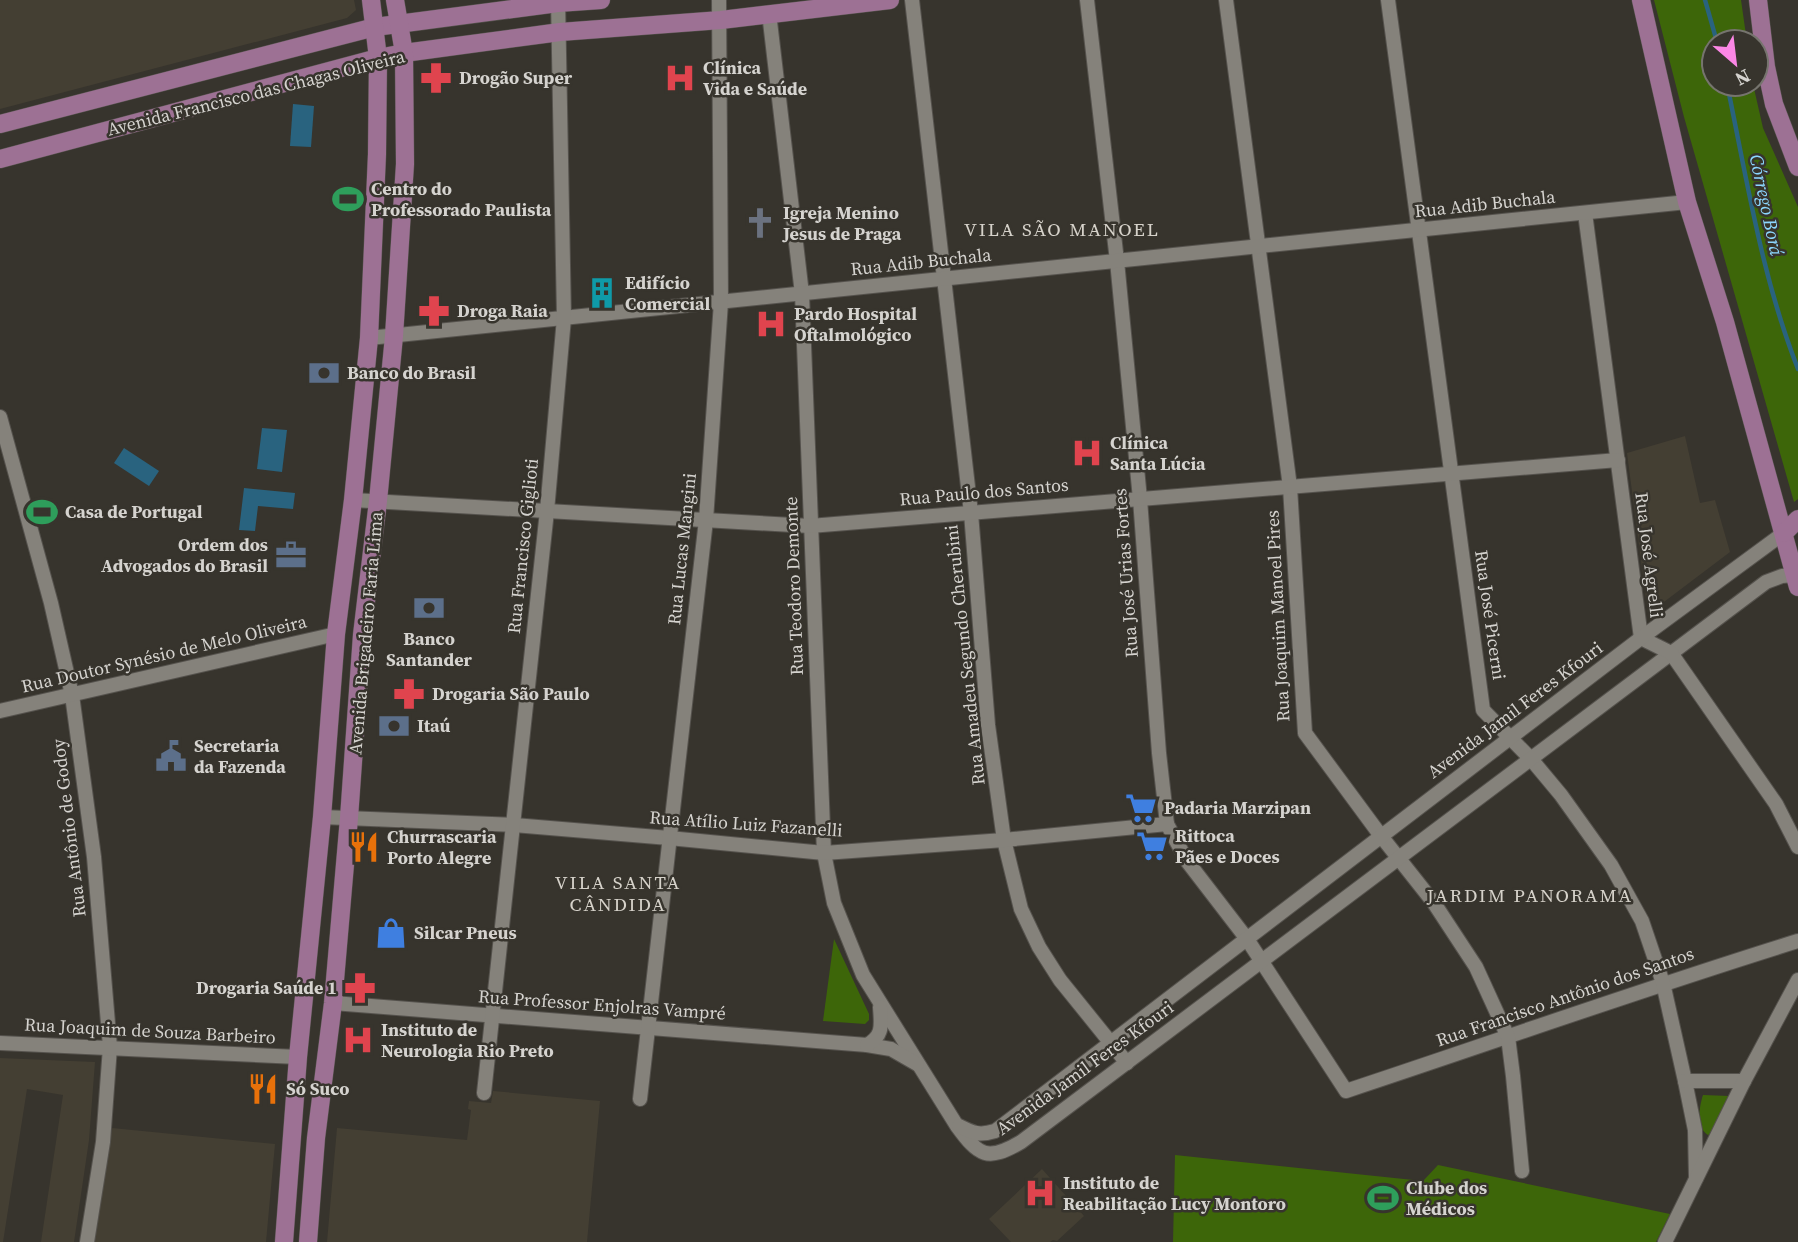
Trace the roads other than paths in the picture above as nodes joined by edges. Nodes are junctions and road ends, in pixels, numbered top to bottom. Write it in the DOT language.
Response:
graph roads {
  1 [pos="371,0"];
  2 [pos="395,0"];
  3 [pos="601,0"];
  4 [pos="719,0"];
  5 [pos="890,0"];
  6 [pos="912,0"];
  7 [pos="1087,0"];
  8 [pos="1226,0"];
  9 [pos="1388,0"];
  10 [pos="1641,0"];
  11 [pos="1758,0"];
  12 [pos="558,1"];
  13 [pos="769,13"];
  14 [pos="721,20"];
  15 [pos="399,23"];
  16 [pos="375,27"];
  17 [pos="559,32"];
  18 [pos="404,53"];
  19 [pos="256,58"];
  20 [pos="378,58"];
  21 [pos="265,89"];
  22 [pos="65,108"];
  23 [pos="0,124"];
  24 [pos="1791,129"];
  25 [pos="69,141"];
  26 [pos="0,159"];
  27 [pos="1798,167"];
  28 [pos="1687,202"];
  29 [pos="1586,213"];
  30 [pos="1419,230"];
  31 [pos="1259,246"];
  32 [pos="1117,261"];
  33 [pos="944,279"];
  34 [pos="802,293"];
  35 [pos="721,302"];
  36 [pos="564,318"];
  37 [pos="394,335"];
  38 [pos="369,338"];
  39 [pos="0,417"];
  40 [pos="1618,460"];
  41 [pos="1451,473"];
  42 [pos="1290,487"];
  43 [pos="1140,499"];
  44 [pos="353,500"];
  45 [pos="378,501"];
  46 [pos="547,511"];
  47 [pos="971,513"];
  48 [pos="1798,519"];
  49 [pos="706,520"];
  50 [pos="810,526"];
  51 [pos="1784,533"];
  52 [pos="1796,581"];
  53 [pos="336,634"];
  54 [pos="362,635"];
  55 [pos="1641,638"];
  56 [pos="1671,653"];
  57 [pos="72,695"];
  58 [pos="0,711"];
  59 [pos="1510,738"];
  60 [pos="1531,759"];
  61 [pos="322,817"];
  62 [pos="349,818"];
  63 [pos="1167,824"];
  64 [pos="514,825"];
  65 [pos="1381,836"];
  66 [pos="669,838"];
  67 [pos="1004,840"];
  68 [pos="1798,847"];
  69 [pos="824,853"];
  70 [pos="1398,859"];
  71 [pos="1247,939"];
  72 [pos="1798,941"];
  73 [pos="1262,962"];
  74 [pos="1798,980"];
  75 [pos="1663,983"];
  76 [pos="304,1001"];
  77 [pos="333,1003"];
  78 [pos="880,1003"];
  79 [pos="494,1016"];
  80 [pos="647,1028"];
  81 [pos="1508,1037"];
  82 [pos="1112,1042"];
  83 [pos="0,1043"];
  84 [pos="867,1045"];
  85 [pos="110,1047"];
  86 [pos="299,1057"];
  87 [pos="1127,1063"];
  88 [pos="918,1064"];
  89 [pos="1685,1081"];
  90 [pos="1744,1081"];
  91 [pos="1346,1091"];
  92 [pos="484,1093"];
  93 [pos="640,1099"];
  94 [pos="957,1126"];
  95 [pos="1522,1171"];
  96 [pos="1696,1178"];
  97 [pos="87,1242"];
  98 [pos="284,1242"];
  99 [pos="308,1242"];
  100 [pos="1665,1242"];
  1 -- 16 [label="main road, Avenida Brigadeiro Faria Lima"];
  2 -- 15 [label="main road, Avenida Brigadeiro Faria Lima"];
  3 -- 12 [label="main road, Avenida Francisco das Chagas Oliveira"];
  4 -- 14 [label="street, Rua Lucas Mangini"];
  5 -- 13 [label="main road, Avenida Francisco das Chagas Oliveira"];
  6 -- 33 [label="street, Rua Amadeu Segundo Cherubini"];
  7 -- 32 [label="street, Rua José Urias Fortes"];
  8 -- 31 [label="street, Rua Joaquim Manoel Pires"];
  9 -- 30 [label="street, Rua José Picerni"];
  10 -- 28 [label="main road"];
  11 -- 24 [label="main road"];
  12 -- 15 [label="main road, Avenida Francisco das Chagas Oliveira"];
  12 -- 17 [label="street, Rua Francisco Giglioti"];
  13 -- 14 [label="main road, Avenida Francisco das Chagas Oliveira"];
  13 -- 34 [label="street, Rua Teodoro Demonte"];
  14 -- 17 [label="main road, Avenida Francisco das Chagas Oliveira"];
  14 -- 35 [label="street, Rua Lucas Mangini"];
  15 -- 16 [label="main road, Avenida Francisco das Chagas Oliveira"];
  15 -- 18 [label="main road, Avenida Brigadeiro Faria Lima"];
  16 -- 19 [label="main road, Avenida Francisco das Chagas Oliveira"];
  16 -- 20 [label="main road, Avenida Brigadeiro Faria Lima"];
  17 -- 18 [label="main road, Avenida Francisco das Chagas Oliveira"];
  17 -- 36 [label="street, Rua Francisco Giglioti"];
  18 -- 20 [label="main road, Avenida Francisco das Chagas Oliveira"];
  18 -- 37 [label="main road, Avenida Brigadeiro Faria Lima"];
  19 -- 21 [label="main road"];
  19 -- 22 [label="main road, Avenida Francisco das Chagas Oliveira"];
  20 -- 21 [label="main road, Avenida Francisco das Chagas Oliveira"];
  20 -- 38 [label="main road, Avenida Brigadeiro Faria Lima"];
  21 -- 25 [label="main road, Avenida Francisco das Chagas Oliveira"];
  22 -- 23 [label="main road, Avenida Francisco das Chagas Oliveira"];
  22 -- 25 [label="main road"];
  24 -- 27 [label="main road"];
  25 -- 26 [label="main road, Avenida Francisco das Chagas Oliveira"];
  28 -- 29 [label="street, Rua Adib Buchala"];
  28 -- 51 [label="main road"];
  29 -- 30 [label="street, Rua Adib Buchala"];
  29 -- 40 [label="street, Rua José Agrelli"];
  30 -- 31 [label="street, Rua Adib Buchala"];
  30 -- 41 [label="street, Rua José Picerni"];
  31 -- 32 [label="street, Rua Adib Buchala"];
  31 -- 42 [label="street, Rua Joaquim Manoel Pires"];
  32 -- 33 [label="street, Rua Adib Buchala"];
  32 -- 43 [label="street, Rua José Urias Fortes"];
  33 -- 34 [label="street, Rua Adib Buchala"];
  33 -- 47 [label="street, Rua Amadeu Segundo Cherubini"];
  34 -- 35 [label="street, Rua Adib Buchala"];
  34 -- 50 [label="street, Rua Teodoro Demonte"];
  35 -- 36 [label="street, Rua Adib Buchala"];
  35 -- 49 [label="street, Rua Lucas Mangini"];
  36 -- 37 [label="street, Rua Adib Buchala"];
  36 -- 46 [label="street, Rua Francisco Giglioti"];
  37 -- 38 [label="street, Rua Adib Buchala"];
  37 -- 45 [label="main road, Avenida Brigadeiro Faria Lima"];
  38 -- 44 [label="main road, Avenida Brigadeiro Faria Lima"];
  39 -- 57 [label="street, Rua Antônio de Godoy"];
  40 -- 41 [label="street, Rua Paulo dos Santos"];
  40 -- 55 [label="street, Rua José Agrelli"];
  41 -- 42 [label="street, Rua Paulo dos Santos"];
  41 -- 59 [label="street, Rua José Picerni"];
  42 -- 43 [label="street, Rua Paulo dos Santos"];
  42 -- 65 [label="street, Rua Joaquim Manoel Pires"];
  43 -- 47 [label="street, Rua Paulo dos Santos"];
  43 -- 63 [label="street, Rua José Urias Fortes"];
  44 -- 45 [label="street, Rua Paulo dos Santos"];
  44 -- 53 [label="main road, Avenida Brigadeiro Faria Lima"];
  45 -- 46 [label="street, Rua Paulo dos Santos"];
  45 -- 54 [label="main road, Avenida Brigadeiro Faria Lima"];
  46 -- 49 [label="street, Rua Paulo dos Santos"];
  46 -- 64 [label="street, Rua Francisco Giglioti"];
  47 -- 50 [label="street, Rua Paulo dos Santos"];
  47 -- 67 [label="street, Rua Amadeu Segundo Cherubini"];
  48 -- 51 [label="main road"];
  49 -- 50 [label="street, Rua Paulo dos Santos"];
  49 -- 66 [label="street, Rua Lucas Mangini"];
  50 -- 69 [label="street, Rua Teodoro Demonte"];
  51 -- 52 [label="main road"];
  51 -- 55 [label="street, Avenida Jamil Feres Kfouri"];
  52 -- 56 [label="street, Avenida Jamil Feres Kfouri"];
  53 -- 54 [label="main road"];
  53 -- 57 [label="street, Rua Doutor Synésio de Melo Oliveira"];
  53 -- 61 [label="main road, Avenida Brigadeiro Faria Lima"];
  54 -- 62 [label="main road, Avenida Brigadeiro Faria Lima"];
  55 -- 56 [label="street, Rua José Agrelli"];
  55 -- 59 [label="street, Avenida Jamil Feres Kfouri"];
  56 -- 60 [label="street, Avenida Jamil Feres Kfouri"];
  56 -- 68 [label="street, Rua José Agrelli"];
  57 -- 58 [label="street, Rua Doutor Synésio de Melo Oliveira"];
  57 -- 85 [label="street, Rua Antônio de Godoy"];
  59 -- 60 [label="street, Rua José Picerni"];
  59 -- 65 [label="street, Avenida Jamil Feres Kfouri"];
  60 -- 70 [label="street, Avenida Jamil Feres Kfouri"];
  60 -- 75 [label="street, Rua José Picerni"];
  61 -- 62 [label="street, Rua Atílio Luiz Fazanelli"];
  61 -- 76 [label="main road, Avenida Brigadeiro Faria Lima"];
  62 -- 64 [label="street, Rua Atílio Luiz Fazanelli"];
  62 -- 77 [label="main road, Avenida Brigadeiro Faria Lima"];
  63 -- 67 [label="street, Rua Atílio Luiz Fazanelli"];
  63 -- 71 [label="street, Rua José Urias Fortes"];
  64 -- 66 [label="street, Rua Atílio Luiz Fazanelli"];
  64 -- 79 [label="street, Rua Francisco Giglioti"];
  65 -- 70 [label="street, Rua Joaquim Manoel Pires"];
  65 -- 71 [label="street, Avenida Jamil Feres Kfouri"];
  66 -- 69 [label="street, Rua Atílio Luiz Fazanelli"];
  66 -- 80 [label="street, Rua Lucas Mangini"];
  67 -- 69 [label="street, Rua Atílio Luiz Fazanelli"];
  67 -- 82 [label="street, Rua Amadeu Segundo Cherubini"];
  69 -- 78 [label="street, Rua Teodoro Demonte"];
  70 -- 73 [label="street, Avenida Jamil Feres Kfouri"];
  70 -- 81 [label="street, Rua Joaquim Manoel Pires"];
  71 -- 73 [label="street, Rua José Urias Fortes"];
  71 -- 82 [label="street, Avenida Jamil Feres Kfouri"];
  72 -- 75 [label="street, Rua Francisco Antônio dos Santos"];
  73 -- 87 [label="street, Avenida Jamil Feres Kfouri"];
  73 -- 91 [label="street, Rua José Urias Fortes"];
  74 -- 90 [label="street"];
  75 -- 81 [label="street, Rua Francisco Antônio dos Santos"];
  75 -- 89 [label="street, Rua José Picerni"];
  76 -- 77 [label="main road"];
  76 -- 86 [label="main road, Avenida Brigadeiro Faria Lima"];
  77 -- 79 [label="street, Rua Professor Enjolras Vampré"];
  77 -- 99 [label="main road, Avenida Brigadeiro Faria Lima"];
  78 -- 84 [label="street"];
  78 -- 88 [label="street, Rua Teodoro Demonte"];
  79 -- 80 [label="street, Rua Professor Enjolras Vampré"];
  79 -- 92 [label="street, Rua Francisco Giglioti"];
  80 -- 84 [label="street, Rua Professor Enjolras Vampré"];
  80 -- 93 [label="street, Rua Lucas Mangini"];
  81 -- 91 [label="street, Rua Francisco Antônio dos Santos"];
  81 -- 95 [label="street, Rua Joaquim Manoel Pires"];
  82 -- 87 [label="street, Rua Amadeu Segundo Cherubini"];
  82 -- 94 [label="street, Avenida Jamil Feres Kfouri"];
  83 -- 85 [label="street, Rua Joaquim de Souza Barbeiro"];
  84 -- 88 [label="street, Rua Professor Enjolras Vampré"];
  85 -- 86 [label="street, Rua Joaquim de Souza Barbeiro"];
  85 -- 97 [label="street, Rua Antônio de Godoy"];
  86 -- 98 [label="main road, Avenida Brigadeiro Faria Lima"];
  87 -- 94 [label="street, Avenida Jamil Feres Kfouri"];
  88 -- 94 [label="street, Rua Teodoro Demonte"];
  89 -- 90 [label="street"];
  89 -- 96 [label="street, Rua José Picerni"];
  90 -- 96 [label="street"];
  96 -- 100 [label="street"];
}
